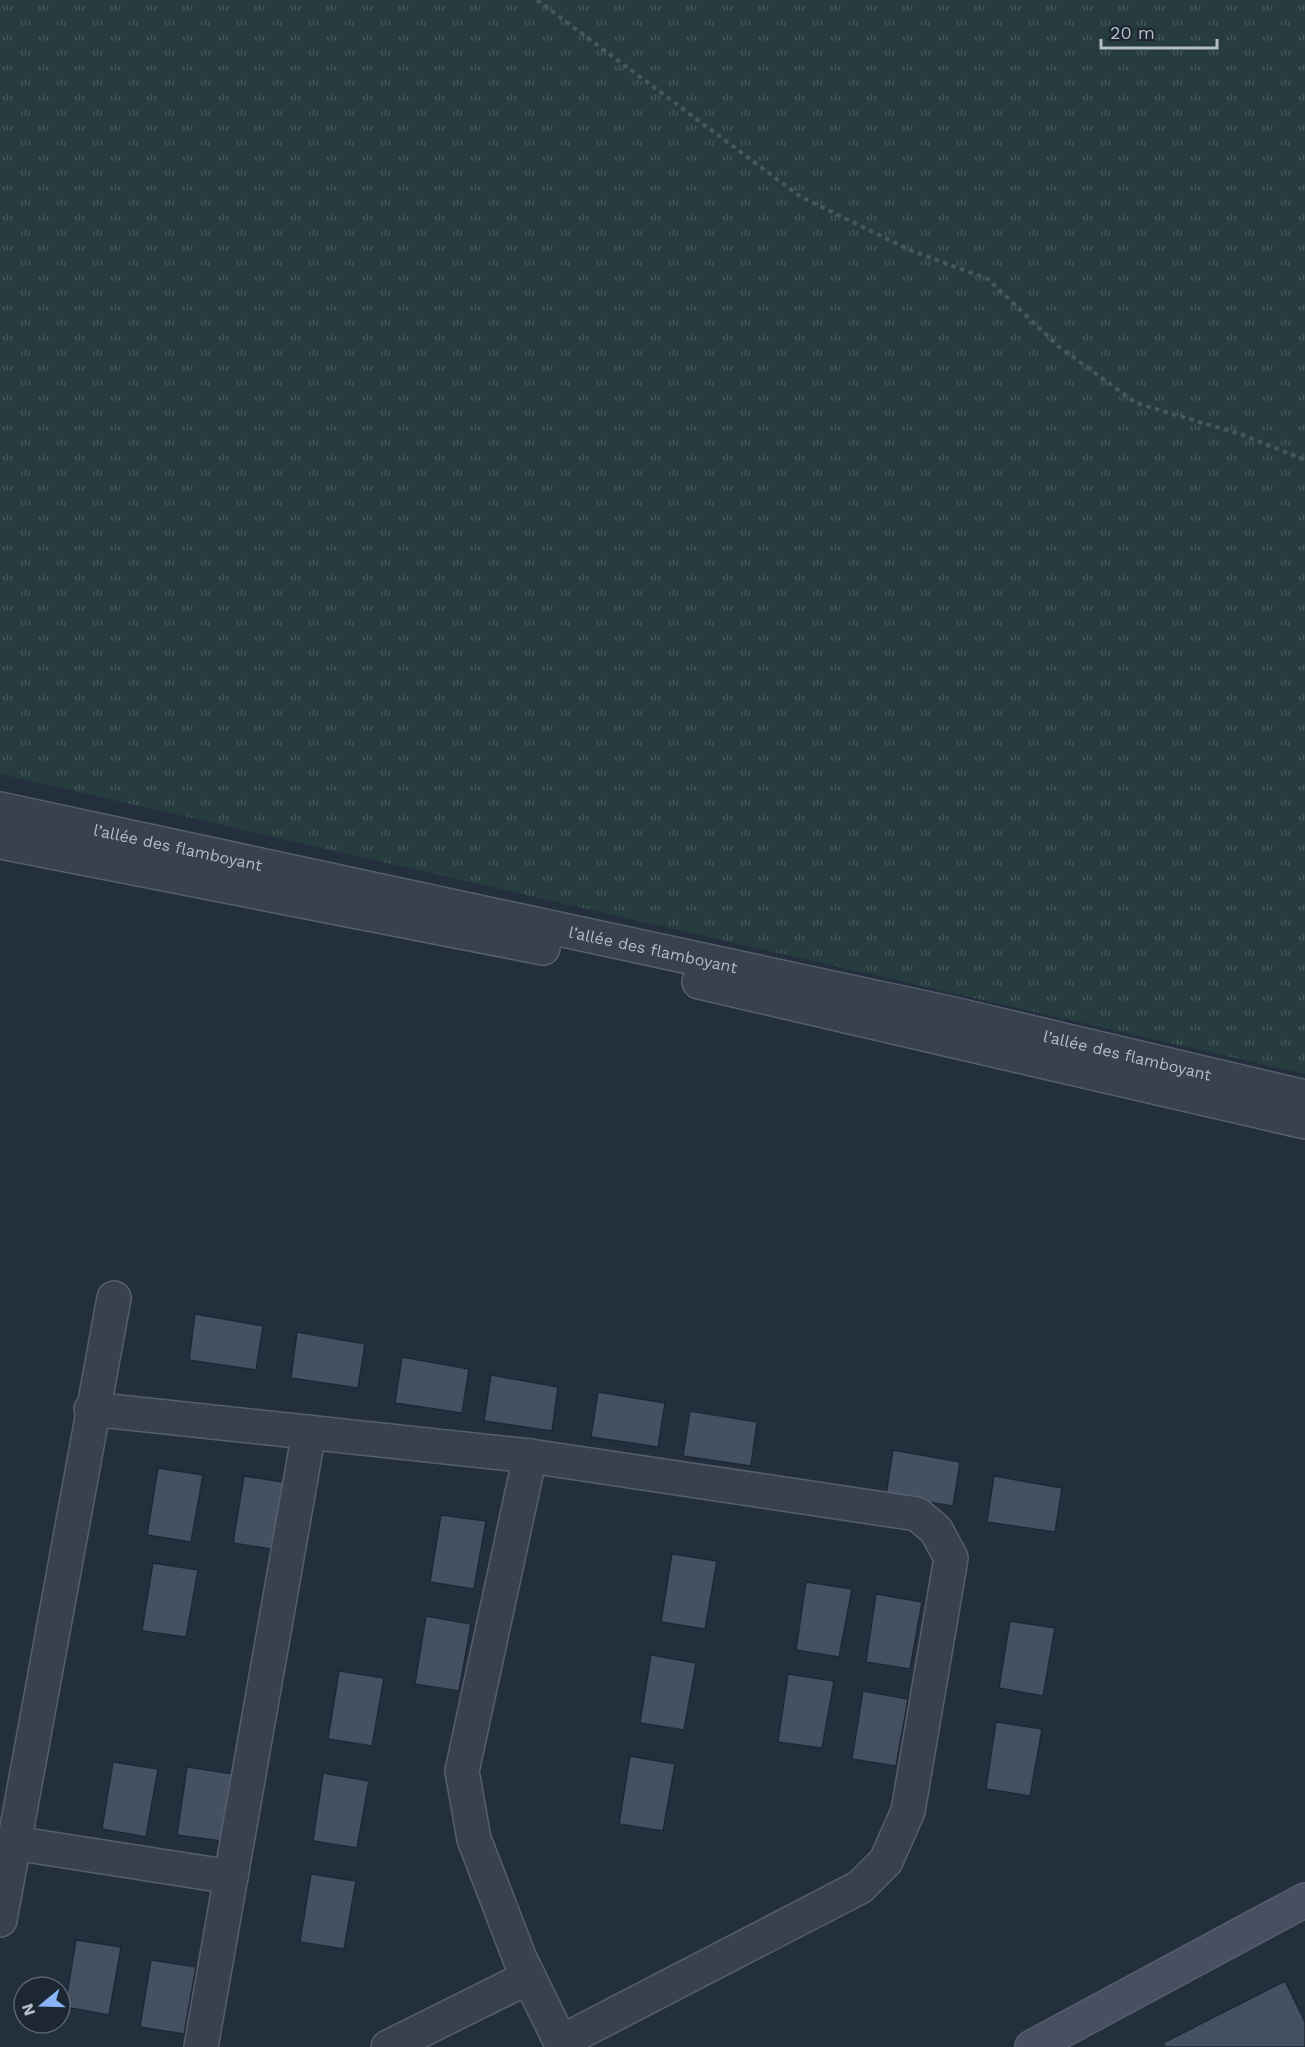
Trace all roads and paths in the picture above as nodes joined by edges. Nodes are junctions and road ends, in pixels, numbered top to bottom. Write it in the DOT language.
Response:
graph roads {
  1 [pos="537,0"];
  2 [pos="1305,460"];
  3 [pos="0,809"];
  4 [pos="0,842"];
  5 [pos="1305,1097"];
  6 [pos="1305,1122"];
  7 [pos="114,1298"];
  8 [pos="91,1409"];
  9 [pos="309,1432"];
  10 [pos="530,1456"];
  11 [pos="14,1843"];
  12 [pos="231,1877"];
  13 [pos="1305,1900"];
  14 [pos="0,1920"];
  15 [pos="529,1977"];
  16 [pos="562,2044"];
  17 [pos="201,2047"];
  18 [pos="388,2047"];
  19 [pos="1032,2047"];
  1 -- 2 [label="path"];
  3 -- 5 [label="street, l’allée des flamboyant"];
  4 -- 6 [label="street, l’allée des flamboyant"];
  7 -- 8 [label="street"];
  8 -- 9 [label="street"];
  8 -- 11 [label="street"];
  9 -- 10 [label="street"];
  9 -- 12 [label="street"];
  10 -- 15 [label="street"];
  10 -- 16 [label="street"];
  11 -- 12 [label="street"];
  11 -- 14 [label="street"];
  12 -- 17 [label="street"];
  13 -- 19 [label="main road"];
  15 -- 16 [label="street"];
  15 -- 18 [label="street"];
}
